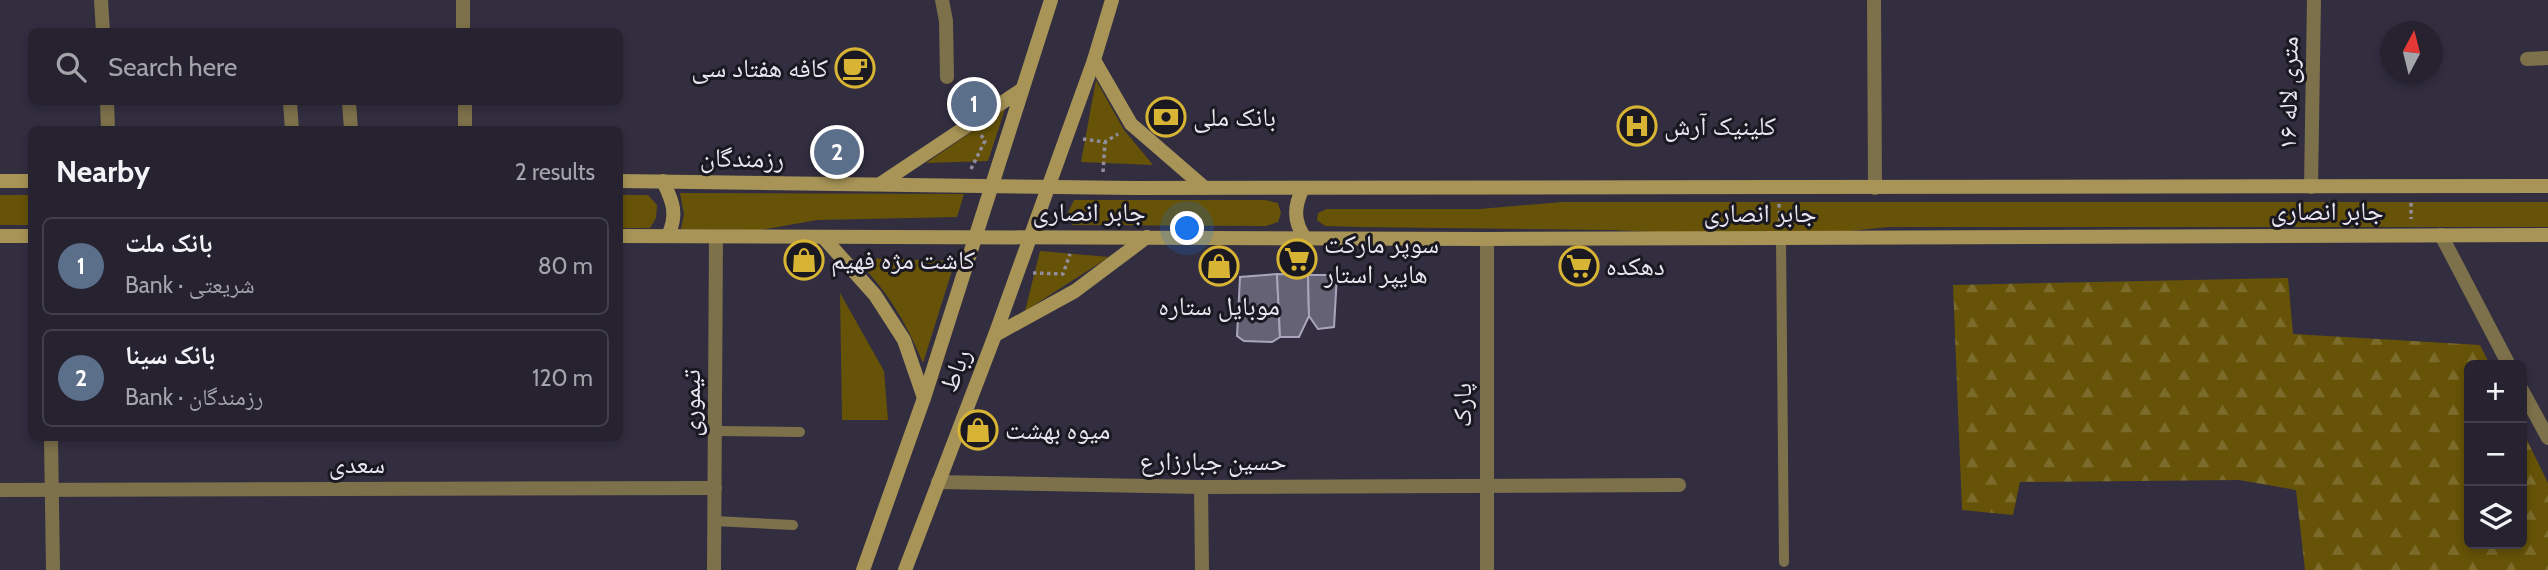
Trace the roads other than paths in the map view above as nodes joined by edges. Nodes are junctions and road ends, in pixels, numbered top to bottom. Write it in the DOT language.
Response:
graph roads {
  1 [pos="101,0"];
  2 [pos="463,0"];
  3 [pos="942,0"];
  4 [pos="1051,0"];
  5 [pos="1112,0"];
  6 [pos="1874,0"];
  7 [pos="2314,0"];
  8 [pos="103,28"];
  9 [pos="463,28"];
  10 [pos="2548,58"];
  11 [pos="2527,59"];
  12 [pos="1094,60"];
  13 [pos="947,77"];
  14 [pos="1021,90"];
  15 [pos="107,105"];
  16 [pos="290,105"];
  17 [pos="349,105"];
  18 [pos="465,105"];
  19 [pos="108,126"];
  20 [pos="292,126"];
  21 [pos="351,126"];
  22 [pos="465,126"];
  23 [pos="0,181"];
  24 [pos="28,181"];
  25 [pos="623,181"];
  26 [pos="663,181"];
  27 [pos="879,184"];
  28 [pos="990,186"];
  29 [pos="2548,186"];
  30 [pos="1048,187"];
  31 [pos="2311,187"];
  32 [pos="1205,188"];
  33 [pos="1303,188"];
  34 [pos="1875,188"];
  35 [pos="2441,235"];
  36 [pos="2548,235"];
  37 [pos="0,236"];
  38 [pos="28,236"];
  39 [pos="623,236"];
  40 [pos="668,236"];
  41 [pos="716,237"];
  42 [pos="823,237"];
  43 [pos="973,237"];
  44 [pos="1029,237"];
  45 [pos="1147,237"];
  46 [pos="1305,238"];
  47 [pos="1781,238"];
  48 [pos="1486,239"];
  49 [pos="995,335"];
  50 [pos="2506,360"];
  51 [pos="924,398"];
  52 [pos="2527,399"];
  53 [pos="715,431"];
  54 [pos="800,432"];
  55 [pos="2548,438"];
  56 [pos="51,441"];
  57 [pos="938,482"];
  58 [pos="1487,484"];
  59 [pos="1679,485"];
  60 [pos="1201,487"];
  61 [pos="715,488"];
  62 [pos="0,490"];
  63 [pos="52,491"];
  64 [pos="714,521"];
  65 [pos="793,525"];
  66 [pos="1784,562"];
  67 [pos="52,570"];
  68 [pos="714,570"];
  69 [pos="863,570"];
  70 [pos="905,570"];
  71 [pos="1202,570"];
  72 [pos="1487,570"];
  1 -- 8 [label="street"];
  2 -- 9 [label="street"];
  3 -- 13 [label="street"];
  4 -- 14 [label="main road, رباط"];
  5 -- 12 [label="main road, رباط"];
  6 -- 34 [label="street"];
  7 -- 31 [label="street, ۱۶ متری لاله"];
  10 -- 11 [label="street"];
  12 -- 30 [label="main road, رباط"];
  12 -- 32 [label="main road"];
  14 -- 27 [label="main road"];
  14 -- 28 [label="main road, رباط"];
  15 -- 19 [label="street"];
  16 -- 20 [label="street"];
  17 -- 21 [label="street"];
  18 -- 22 [label="street"];
  23 -- 24 [label="main road"];
  25 -- 26 [label="main road, رزمندگان"];
  26 -- 27 [label="main road, رزمندگان"];
  26 -- 40 [label="main road"];
  27 -- 28 [label="main road, رزمندگان"];
  28 -- 30 [label="main road, جابر انصاری"];
  28 -- 43 [label="main road, رباط"];
  29 -- 31 [label="main road, جابر انصاری"];
  30 -- 32 [label="main road, جابر انصاری"];
  30 -- 44 [label="main road, رباط"];
  31 -- 34 [label="main road, جابر انصاری"];
  32 -- 33 [label="main road, جابر انصاری"];
  33 -- 34 [label="main road, جابر انصاری"];
  33 -- 46 [label="main road"];
  35 -- 36 [label="main road, جابر انصاری"];
  35 -- 47 [label="main road, جابر انصاری"];
  35 -- 50 [label="street"];
  37 -- 38 [label="main road"];
  39 -- 40 [label="main road"];
  40 -- 41 [label="main road"];
  41 -- 42 [label="main road"];
  41 -- 53 [label="street, تیموری"];
  42 -- 43 [label="main road"];
  42 -- 51 [label="main road"];
  43 -- 44 [label="main road, جابر انصاری"];
  43 -- 51 [label="main road, رباط"];
  44 -- 45 [label="main road, جابر انصاری"];
  44 -- 49 [label="main road, رباط"];
  45 -- 46 [label="main road, جابر انصاری"];
  45 -- 49 [label="main road"];
  46 -- 48 [label="main road, جابر انصاری"];
  47 -- 48 [label="main road, جابر انصاری"];
  47 -- 66 [label="lane"];
  48 -- 58 [label="street, پارک"];
  49 -- 57 [label="main road, رباط"];
  51 -- 69 [label="main road, رباط"];
  52 -- 55 [label="street"];
  53 -- 54 [label="lane"];
  53 -- 61 [label="street, تیموری"];
  56 -- 63 [label="street"];
  57 -- 60 [label="street, حسین جبارزارع"];
  57 -- 70 [label="main road, رباط"];
  58 -- 59 [label="street, حسین جبارزارع"];
  58 -- 60 [label="street, حسین جبارزارع"];
  58 -- 72 [label="street, پارک"];
  60 -- 71 [label="street"];
  61 -- 63 [label="street, سعدی"];
  61 -- 64 [label="street, تیموری"];
  62 -- 63 [label="street, سعدی"];
  63 -- 67 [label="street"];
  64 -- 65 [label="lane"];
  64 -- 68 [label="street, تیموری"];
}
